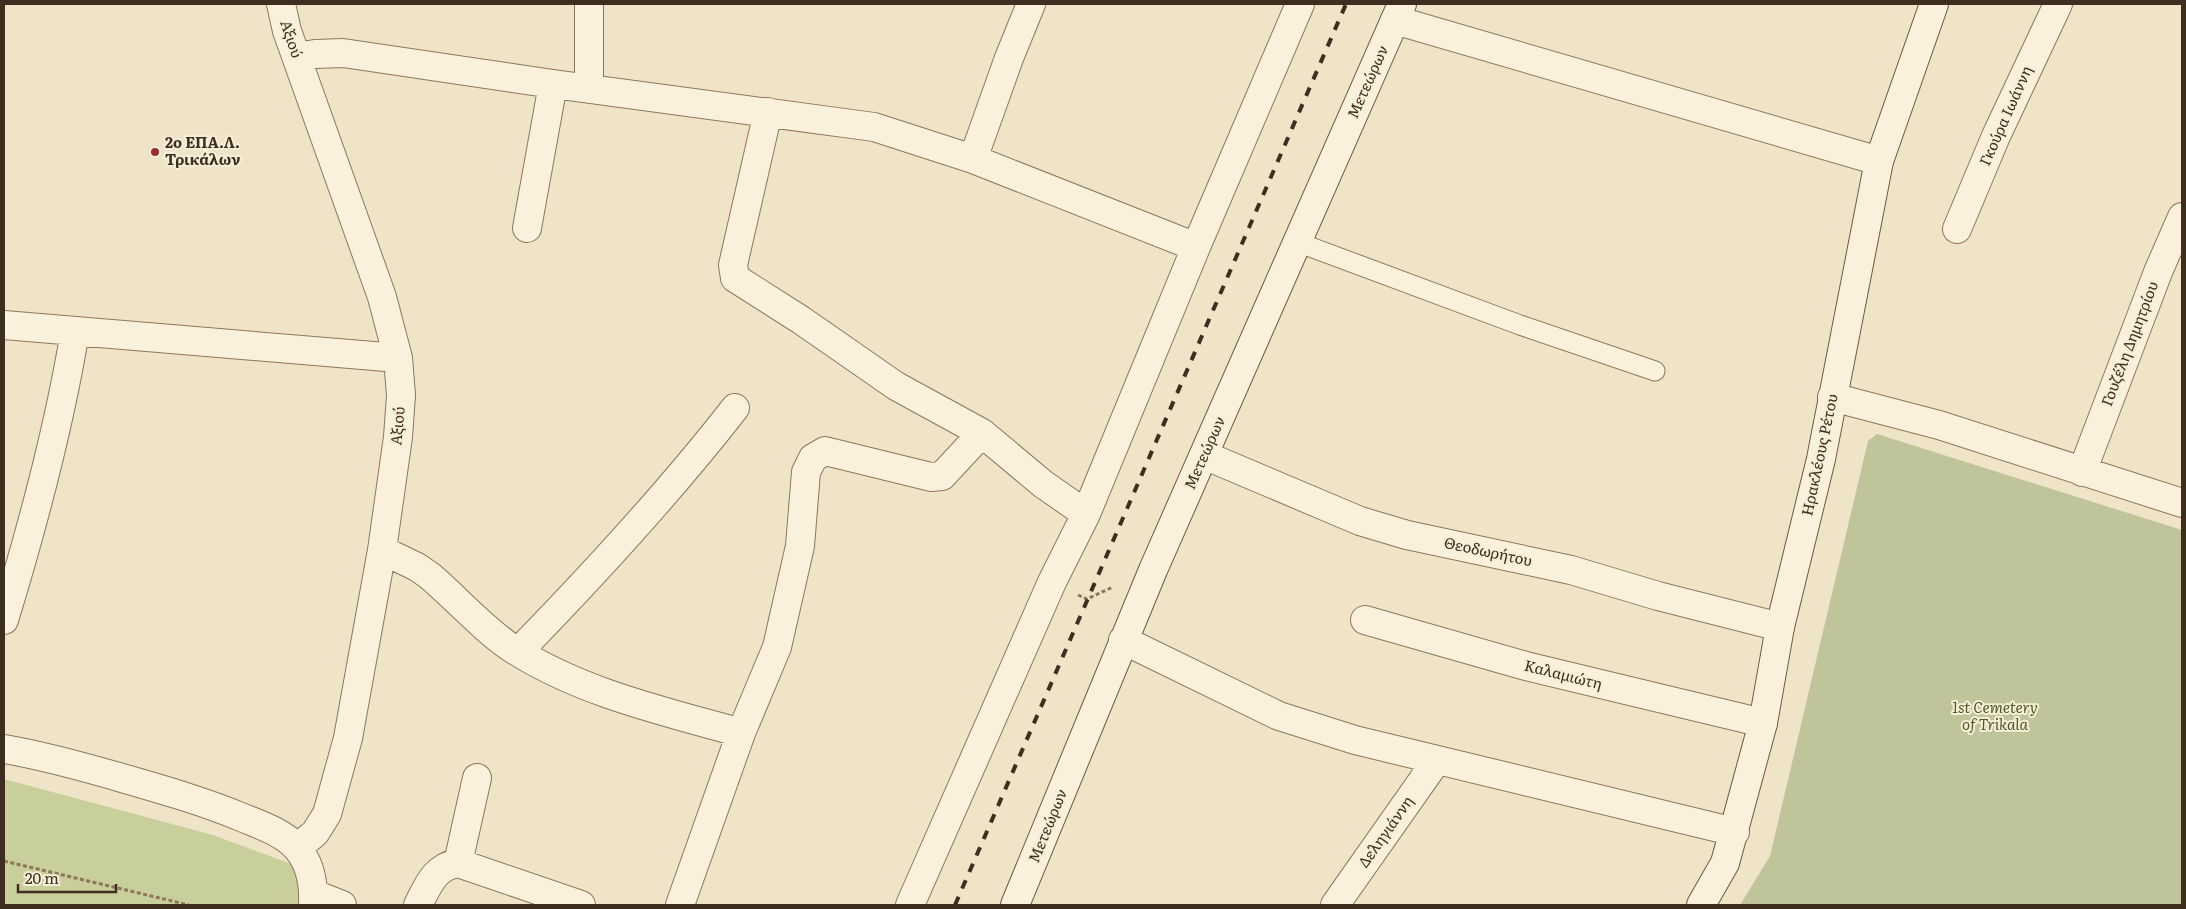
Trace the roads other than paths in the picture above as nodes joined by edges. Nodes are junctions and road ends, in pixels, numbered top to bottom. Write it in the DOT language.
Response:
graph roads {
  1 [pos="281,4"];
  2 [pos="589,4"];
  3 [pos="1032,4"];
  4 [pos="1300,4"];
  5 [pos="1934,4"];
  6 [pos="2058,4"];
  7 [pos="1399,12"];
  8 [pos="297,58"];
  9 [pos="553,84"];
  10 [pos="589,89"];
  11 [pos="768,112"];
  12 [pos="974,159"];
  13 [pos="1879,161"];
  14 [pos="2182,217"];
  15 [pos="527,228"];
  16 [pos="1958,230"];
  17 [pos="1297,242"];
  18 [pos="1196,247"];
  19 [pos="4,325"];
  20 [pos="75,331"];
  21 [pos="398,358"];
  22 [pos="1655,371"];
  23 [pos="1832,397"];
  24 [pos="735,408"];
  25 [pos="982,433"];
  26 [pos="1204,455"];
  27 [pos="2082,472"];
  28 [pos="2182,503"];
  29 [pos="1086,514"];
  30 [pos="382,550"];
  31 [pos="4,620"];
  32 [pos="1365,620"];
  33 [pos="1780,627"];
  34 [pos="1123,640"];
  35 [pos="518,652"];
  36 [pos="1763,723"];
  37 [pos="741,733"];
  38 [pos="4,749"];
  39 [pos="1436,760"];
  40 [pos="476,778"];
  41 [pos="1735,832"];
  42 [pos="297,848"];
  43 [pos="458,863"];
  44 [pos="313,900"];
  45 [pos="342,905"];
  46 [pos="418,905"];
  47 [pos="581,905"];
  48 [pos="680,905"];
  49 [pos="910,905"];
  50 [pos="1016,905"];
  51 [pos="1335,905"];
  52 [pos="1701,905"];
  1 -- 8 [label="street, Αξιού"];
  2 -- 10 [label="street"];
  3 -- 12 [label="street"];
  4 -- 18 [label="street"];
  5 -- 13 [label="street, Ηρακλέους Ρέτου"];
  6 -- 16 [label="street, Γκούρα Ιωάννη"];
  7 -- 13 [label="street"];
  7 -- 17 [label="street, Μετεώρων"];
  8 -- 9 [label="street"];
  8 -- 21 [label="street, Αξιού"];
  9 -- 10 [label="street"];
  9 -- 15 [label="street"];
  10 -- 11 [label="street"];
  11 -- 12 [label="street"];
  11 -- 25 [label="street"];
  12 -- 18 [label="street"];
  13 -- 23 [label="street, Ηρακλέους Ρέτου"];
  14 -- 27 [label="street, Γουζέλη Δημητρίου"];
  17 -- 22 [label="lane"];
  17 -- 26 [label="street, Μετεώρων"];
  18 -- 29 [label="street"];
  19 -- 20 [label="street"];
  20 -- 21 [label="street"];
  20 -- 31 [label="street"];
  21 -- 30 [label="street, Αξιού"];
  23 -- 27 [label="street"];
  23 -- 33 [label="street, Ηρακλέους Ρέτου"];
  24 -- 35 [label="street"];
  25 -- 29 [label="street"];
  25 -- 37 [label="street"];
  26 -- 33 [label="street, Θεοδωρήτου"];
  26 -- 34 [label="street, Μετεώρων"];
  27 -- 28 [label="street"];
  29 -- 49 [label="street"];
  30 -- 35 [label="street"];
  30 -- 42 [label="street, Αξιού"];
  32 -- 36 [label="street, Καλαμιώτη"];
  33 -- 36 [label="street, Ηρακλέους Ρέτου"];
  34 -- 39 [label="street"];
  34 -- 50 [label="street, Μετεώρων"];
  35 -- 37 [label="street"];
  36 -- 41 [label="street, Ηρακλέους Ρέτου"];
  37 -- 48 [label="street"];
  38 -- 42 [label="street"];
  39 -- 41 [label="street"];
  39 -- 51 [label="street, Δεληγιάννη"];
  40 -- 43 [label="street"];
  41 -- 52 [label="street, Ηρακλέους Ρέτου"];
  42 -- 44 [label="street"];
  43 -- 46 [label="street"];
  43 -- 47 [label="street"];
  44 -- 45 [label="street"];
}
